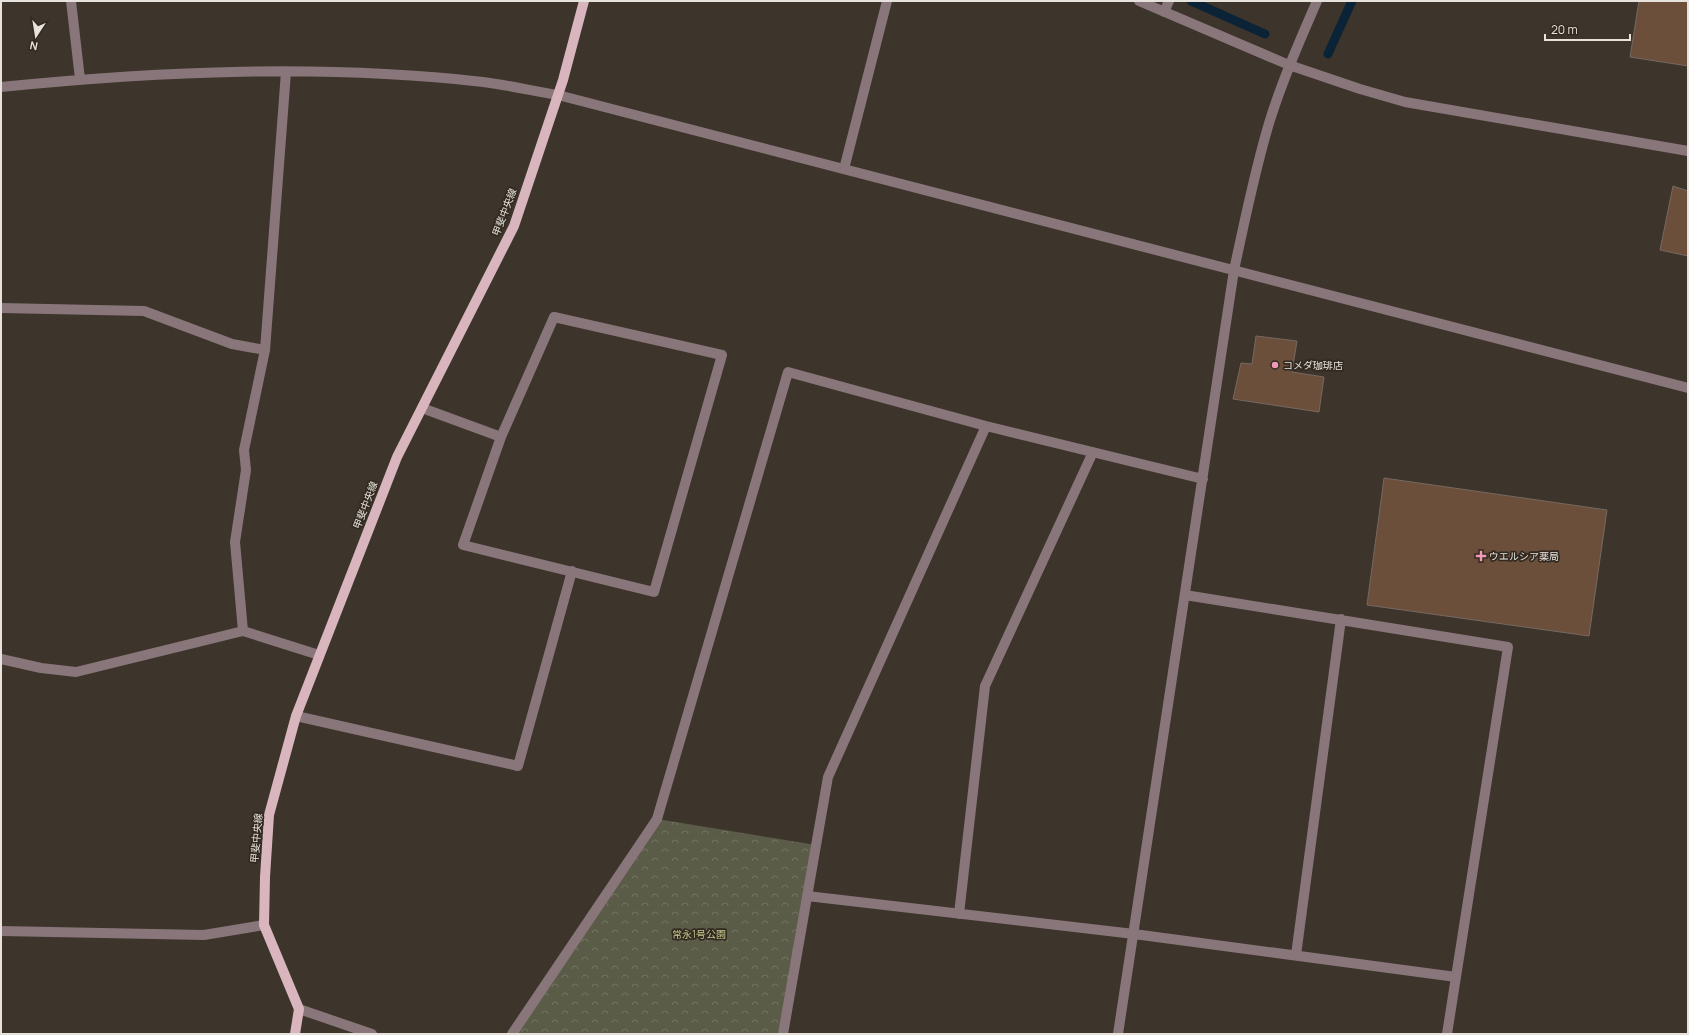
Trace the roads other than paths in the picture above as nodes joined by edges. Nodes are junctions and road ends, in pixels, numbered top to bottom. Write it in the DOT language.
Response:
graph roads {
  1 [pos="71,1"];
  2 [pos="584,1"];
  3 [pos="886,1"];
  4 [pos="1139,1"];
  5 [pos="1169,1"];
  6 [pos="1316,1"];
  7 [pos="1164,12"];
  8 [pos="1289,65"];
  9 [pos="286,72"];
  10 [pos="80,79"];
  11 [pos="1,87"];
  12 [pos="558,95"];
  13 [pos="1688,152"];
  14 [pos="844,169"];
  15 [pos="1234,270"];
  16 [pos="1,308"];
  17 [pos="265,350"];
  18 [pos="1688,388"];
  19 [pos="422,408"];
  20 [pos="986,426"];
  21 [pos="501,437"];
  22 [pos="1093,452"];
  23 [pos="1203,479"];
  24 [pos="572,571"];
  25 [pos="1185,595"];
  26 [pos="1341,619"];
  27 [pos="243,631"];
  28 [pos="320,655"];
  29 [pos="1,659"];
  30 [pos="296,716"];
  31 [pos="807,896"];
  32 [pos="959,914"];
  33 [pos="264,925"];
  34 [pos="1,931"];
  35 [pos="1134,934"];
  36 [pos="1296,955"];
  37 [pos="1456,977"];
  38 [pos="299,1009"];
  39 [pos="295,1034"];
  40 [pos="372,1034"];
  41 [pos="512,1034"];
  42 [pos="783,1034"];
  43 [pos="1118,1034"];
  44 [pos="1447,1034"];
  1 -- 10 [label="street"];
  2 -- 12 [label="main road, 甲斐中央線"];
  3 -- 14 [label="street"];
  4 -- 7 [label="street"];
  5 -- 7 [label="street"];
  6 -- 8 [label="street"];
  7 -- 8 [label="street"];
  8 -- 13 [label="street"];
  8 -- 15 [label="street"];
  9 -- 10 [label="street"];
  9 -- 12 [label="street"];
  9 -- 17 [label="street"];
  10 -- 11 [label="street"];
  12 -- 14 [label="street"];
  12 -- 19 [label="main road, 甲斐中央線"];
  14 -- 15 [label="street"];
  15 -- 18 [label="street"];
  15 -- 23 [label="street"];
  16 -- 17 [label="street"];
  17 -- 27 [label="street"];
  19 -- 21 [label="street"];
  19 -- 28 [label="main road, 甲斐中央線"];
  20 -- 22 [label="street"];
  20 -- 31 [label="street"];
  20 -- 41 [label="street"];
  21 -- 24 [label="street"];
  21 -- 24 [label="street"];
  22 -- 23 [label="street"];
  22 -- 32 [label="street"];
  23 -- 25 [label="street"];
  24 -- 30 [label="street"];
  25 -- 26 [label="street"];
  25 -- 35 [label="street"];
  26 -- 36 [label="street"];
  26 -- 37 [label="street"];
  27 -- 28 [label="street"];
  27 -- 29 [label="street"];
  28 -- 30 [label="main road, 甲斐中央線"];
  30 -- 33 [label="main road, 甲斐中央線"];
  31 -- 32 [label="street"];
  31 -- 42 [label="street"];
  32 -- 35 [label="street"];
  33 -- 34 [label="street"];
  33 -- 38 [label="main road, 甲斐中央線"];
  35 -- 36 [label="street"];
  35 -- 43 [label="street"];
  36 -- 37 [label="street"];
  37 -- 44 [label="street"];
  38 -- 39 [label="main road"];
  38 -- 40 [label="street"];
}
